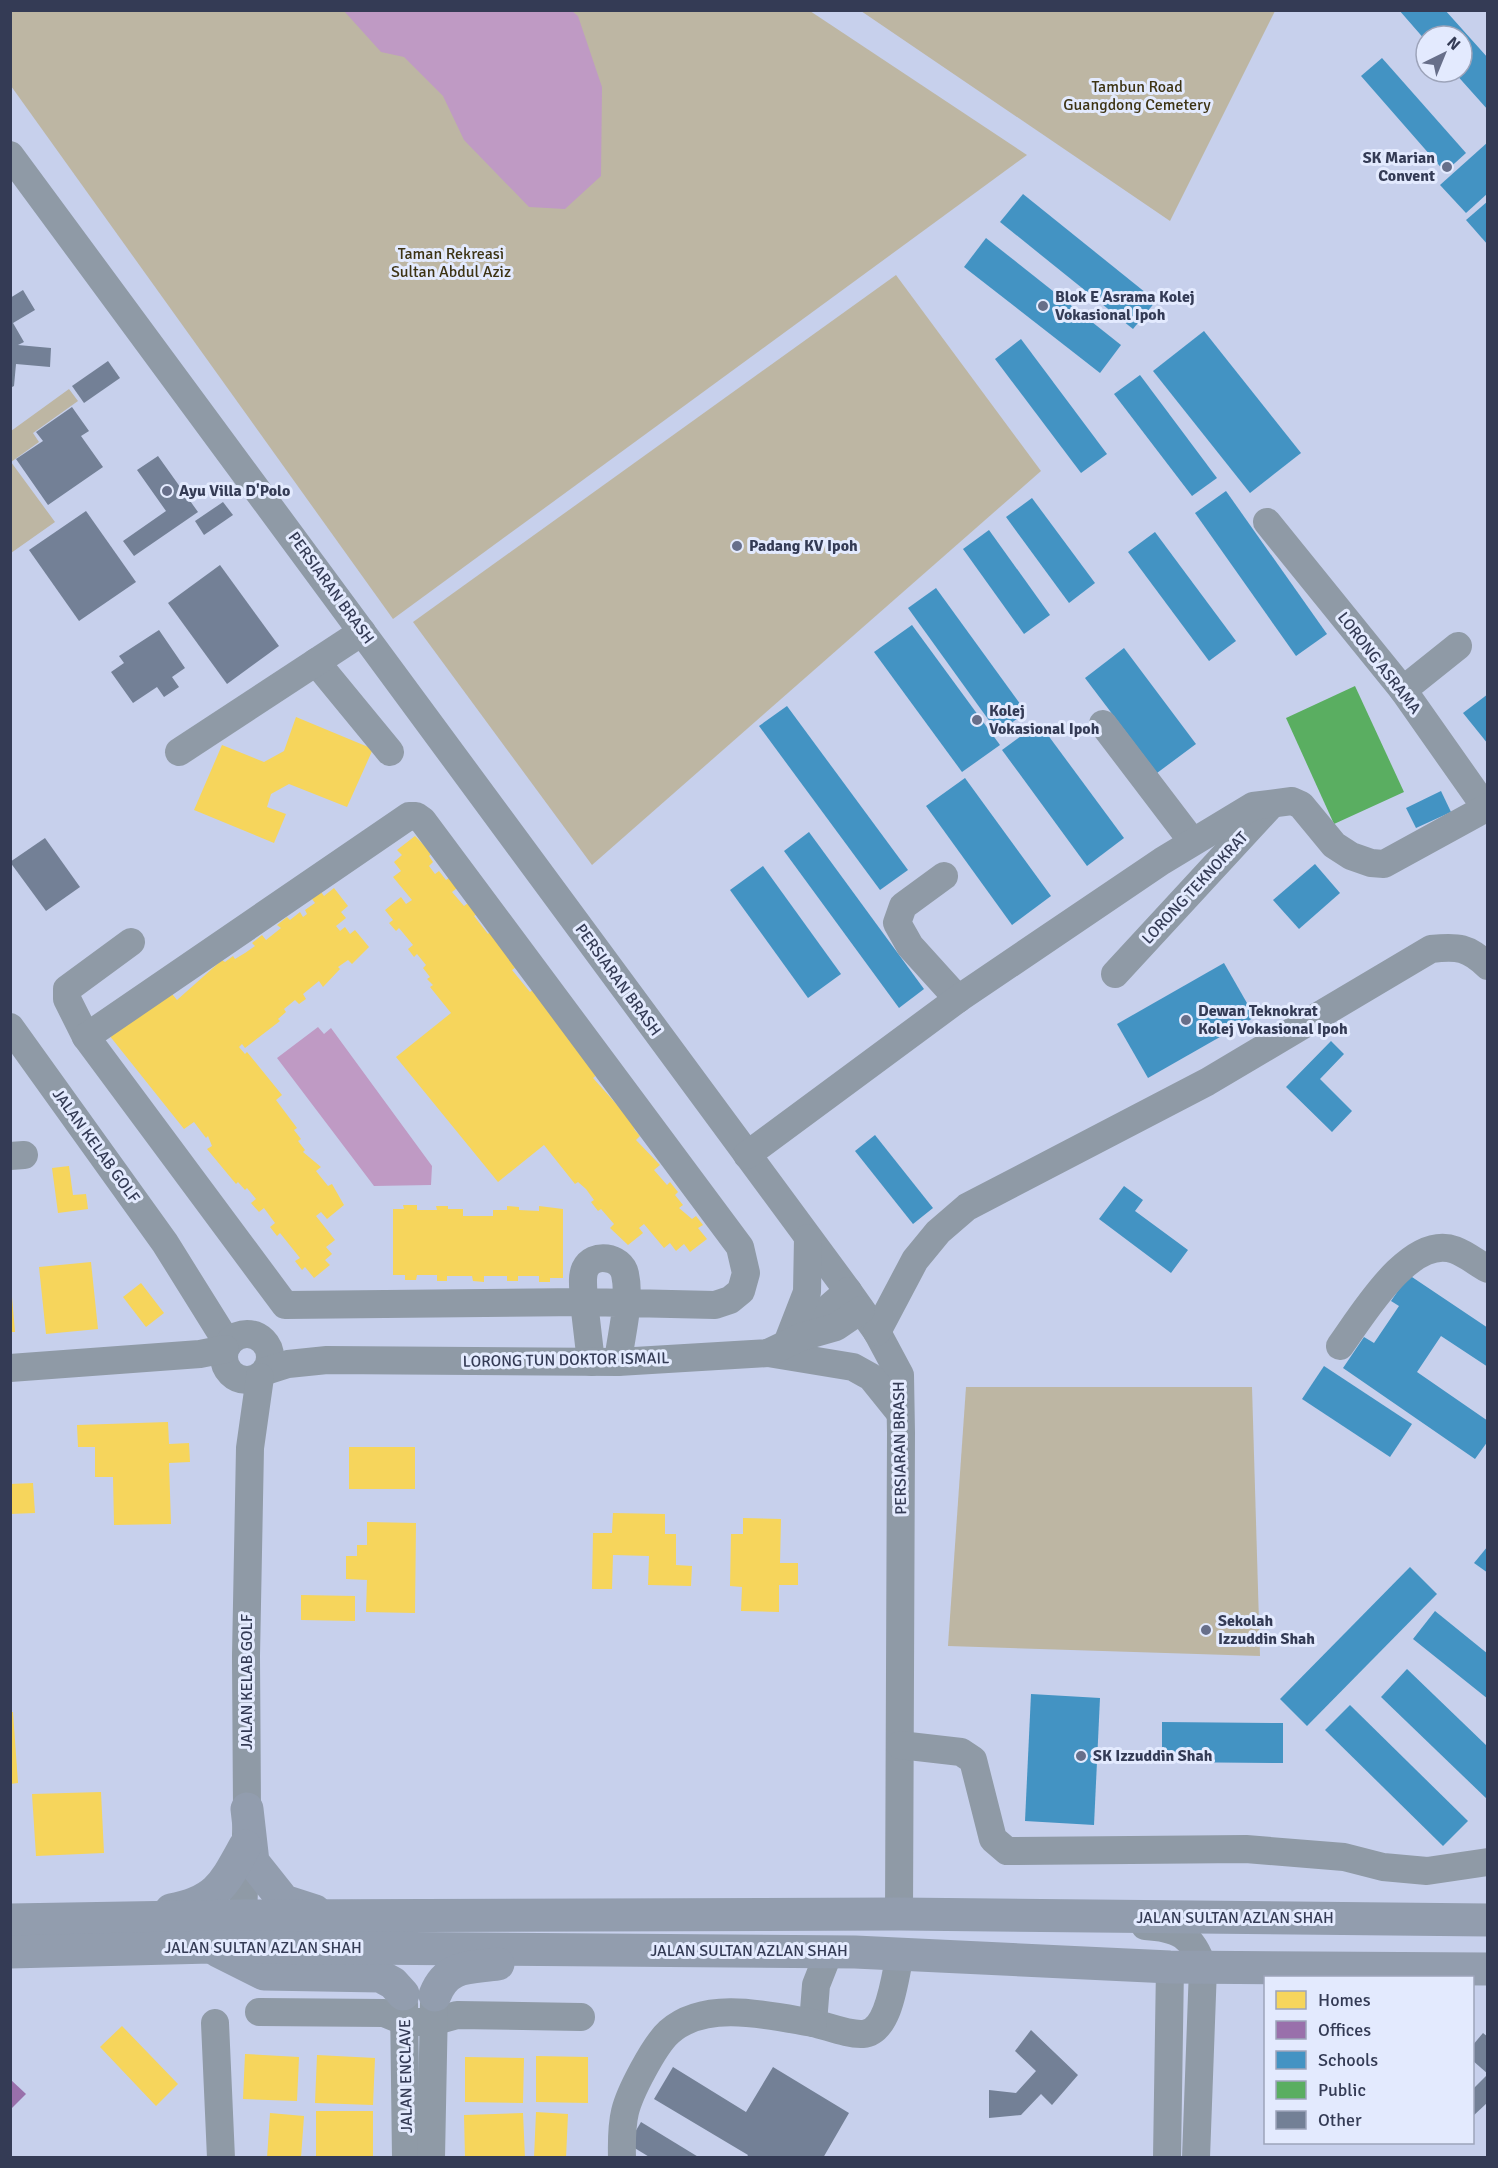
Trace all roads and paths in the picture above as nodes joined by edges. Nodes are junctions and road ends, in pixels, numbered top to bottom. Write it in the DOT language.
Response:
graph roads {
  1 [pos="10,155"];
  2 [pos="1267,522"];
  3 [pos="362,632"];
  4 [pos="1458,646"];
  5 [pos="316,662"];
  6 [pos="1403,690"];
  7 [pos="1103,724"];
  8 [pos="179,752"];
  9 [pos="390,752"];
  10 [pos="1275,801"];
  11 [pos="1487,808"];
  12 [pos="1192,841"];
  13 [pos="944,876"];
  14 [pos="131,942"];
  15 [pos="1488,966"];
  16 [pos="1115,974"];
  17 [pos="958,999"];
  18 [pos="10,1026"];
  19 [pos="86,1037"];
  20 [pos="747,1155"];
  21 [pos="808,1238"];
  22 [pos="1488,1269"];
  23 [pos="584,1302"];
  24 [pos="625,1304"];
  25 [pos="862,1311"];
  26 [pos="785,1345"];
  27 [pos="1340,1346"];
  28 [pos="244,1358"];
  29 [pos="604,1362"];
  30 [pos="10,1368"];
  31 [pos="900,1413"];
  32 [pos="900,1745"];
  33 [pos="247,1809"];
  34 [pos="245,1846"];
  35 [pos="1488,1862"];
  36 [pos="899,1914"];
  37 [pos="243,1916"];
  38 [pos="344,1916"];
  39 [pos="1091,1917"];
  40 [pos="134,1918"];
  41 [pos="10,1920"];
  42 [pos="1488,1920"];
  43 [pos="211,1947"];
  44 [pos="555,1949"];
  45 [pos="10,1952"];
  46 [pos="829,1952"];
  47 [pos="900,1954"];
  48 [pos="1170,1968"];
  49 [pos="1203,1968"];
  50 [pos="1488,1969"];
  51 [pos="419,2008"];
  52 [pos="259,2012"];
  53 [pos="581,2017"];
  54 [pos="215,2023"];
  55 [pos="813,2023"];
  56 [pos="1169,2040"];
  57 [pos="1200,2043"];
  58 [pos="221,2157"];
  59 [pos="406,2157"];
  60 [pos="431,2157"];
  61 [pos="622,2157"];
  62 [pos="1167,2157"];
  63 [pos="1196,2157"];
  1 -- 3 [label="street, PERSIARAN BRASH"];
  2 -- 6 [label="street, LORONG ASRAMA"];
  3 -- 5 [label="street"];
  3 -- 20 [label="street, PERSIARAN BRASH"];
  4 -- 6 [label="street"];
  5 -- 8 [label="street"];
  5 -- 9 [label="street"];
  6 -- 11 [label="street, LORONG ASRAMA"];
  7 -- 12 [label="street"];
  10 -- 11 [label="street"];
  10 -- 12 [label="street"];
  10 -- 16 [label="street, LORONG TEKNOKRAT"];
  12 -- 17 [label="street"];
  13 -- 17 [label="street"];
  14 -- 19 [label="street"];
  15 -- 25 [label="street"];
  17 -- 20 [label="street"];
  18 -- 28 [label="street, JALAN KELAB GOLF"];
  19 -- 23 [label="street"];
  19 -- 24 [label="street"];
  20 -- 21 [label="street, PERSIARAN BRASH"];
  21 -- 25 [label="street, PERSIARAN BRASH"];
  21 -- 26 [label="street"];
  22 -- 27 [label="street"];
  23 -- 24 [label="street"];
  23 -- 24 [label="street"];
  23 -- 29 [label="street"];
  24 -- 29 [label="street"];
  25 -- 26 [label="street, LORONG TUN DOKTOR ISMAIL"];
  25 -- 31 [label="street, PERSIARAN BRASH"];
  26 -- 29 [label="street, LORONG TUN DOKTOR ISMAIL"];
  26 -- 31 [label="street"];
  28 -- 29 [label="street, LORONG TUN DOKTOR ISMAIL"];
  28 -- 30 [label="street, LORONG TUN DOKTOR ISMAIL"];
  28 -- 33 [label="street, JALAN KELAB GOLF"];
  31 -- 32 [label="street, PERSIARAN BRASH"];
  32 -- 35 [label="street"];
  32 -- 36 [label="street, PERSIARAN BRASH"];
  33 -- 34 [label="street, JALAN KELAB GOLF"];
  33 -- 38 [label="main road"];
  34 -- 37 [label="street, JALAN KELAB GOLF"];
  34 -- 40 [label="main road"];
  36 -- 38 [label="main road, JALAN SULTAN AZLAN SHAH"];
  36 -- 39 [label="main road, JALAN SULTAN AZLAN SHAH"];
  37 -- 38 [label="main road, JALAN SULTAN AZLAN SHAH"];
  37 -- 40 [label="main road, JALAN SULTAN AZLAN SHAH"];
  37 -- 44 [label="main road"];
  39 -- 42 [label="main road, JALAN SULTAN AZLAN SHAH"];
  39 -- 49 [label="street"];
  40 -- 41 [label="main road, JALAN SULTAN AZLAN SHAH"];
  43 -- 44 [label="main road, JALAN SULTAN AZLAN SHAH"];
  43 -- 45 [label="main road, JALAN SULTAN AZLAN SHAH"];
  43 -- 51 [label="main road"];
  44 -- 46 [label="main road, JALAN SULTAN AZLAN SHAH"];
  44 -- 51 [label="main road"];
  46 -- 47 [label="main road, JALAN SULTAN AZLAN SHAH"];
  46 -- 55 [label="street"];
  47 -- 48 [label="main road, JALAN SULTAN AZLAN SHAH"];
  47 -- 55 [label="street"];
  48 -- 49 [label="main road, JALAN SULTAN AZLAN SHAH"];
  48 -- 56 [label="street"];
  49 -- 50 [label="main road, JALAN SULTAN AZLAN SHAH"];
  49 -- 57 [label="street"];
  51 -- 52 [label="street"];
  51 -- 53 [label="street"];
  51 -- 59 [label="street, JALAN ENCLAVE"];
  51 -- 60 [label="street, JALAN ENCLAVE"];
  54 -- 58 [label="street"];
  55 -- 61 [label="street"];
  56 -- 57 [label="street"];
  56 -- 62 [label="street"];
  57 -- 63 [label="street"];
}
